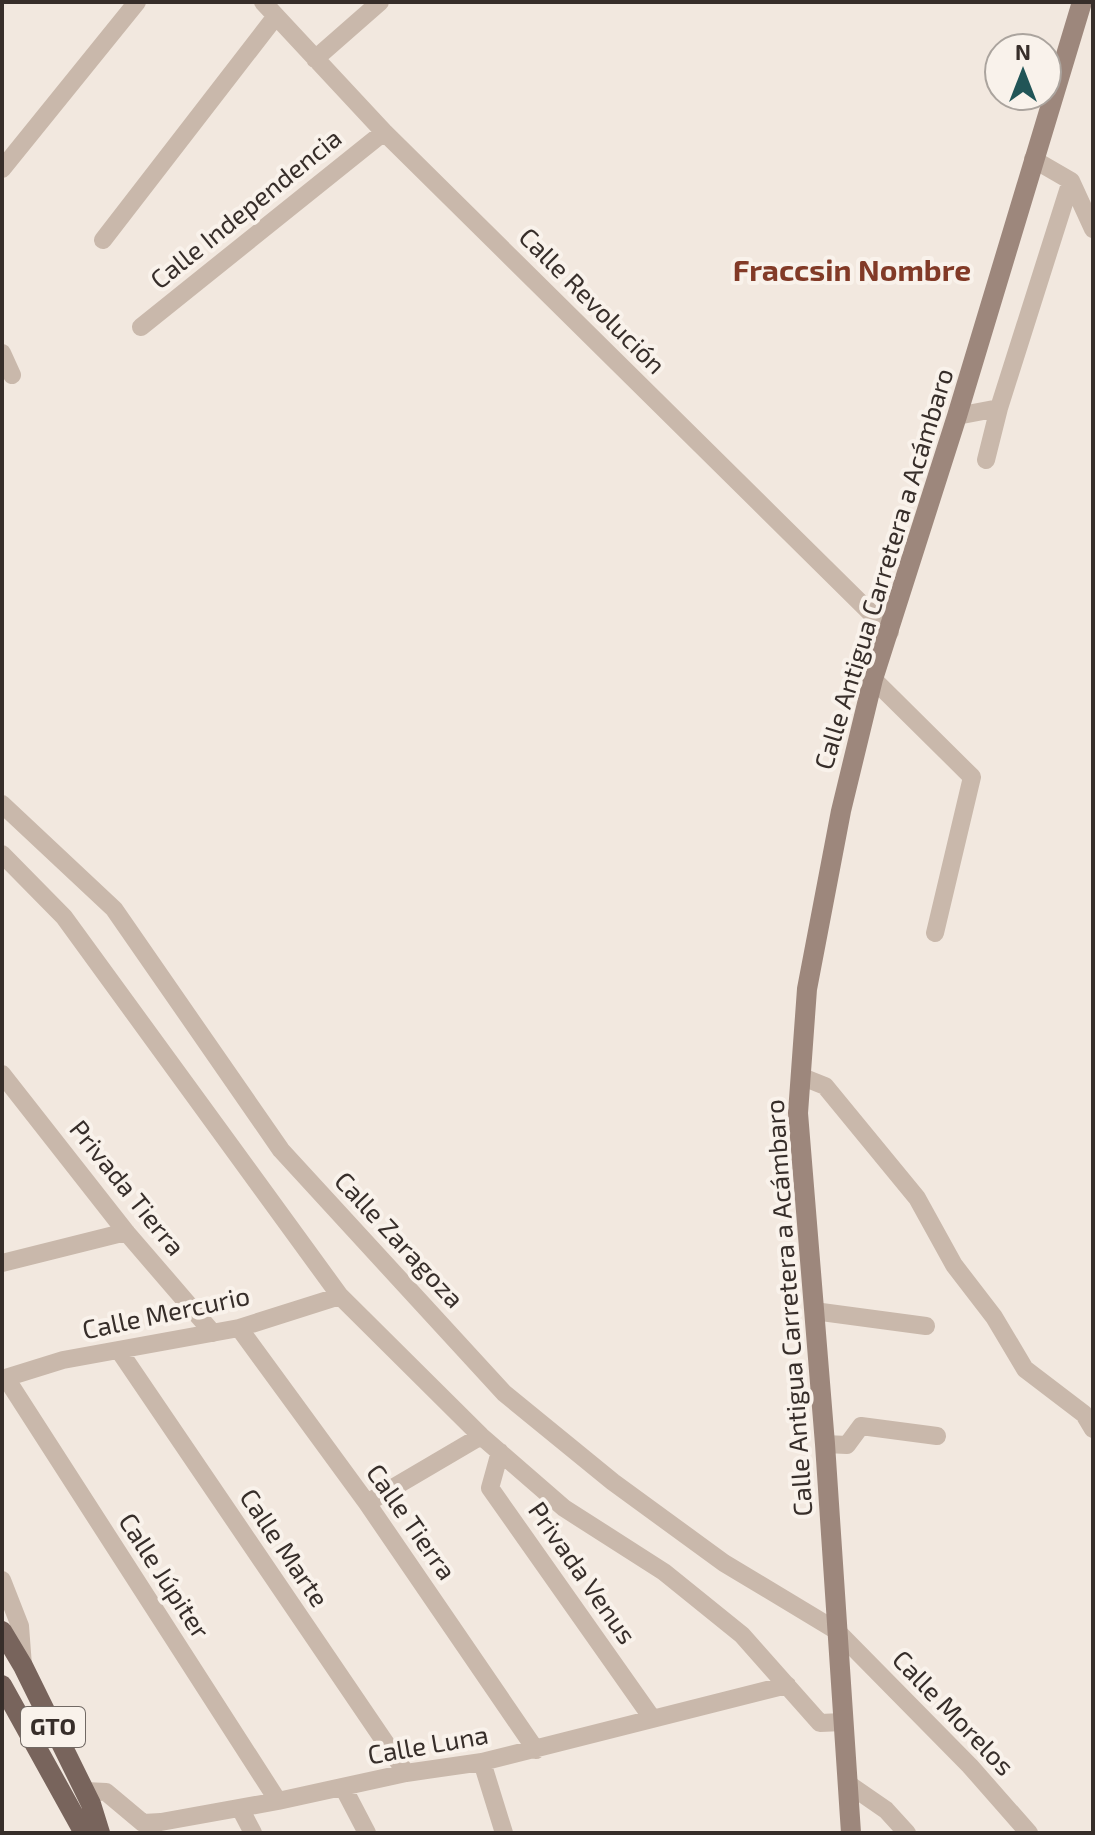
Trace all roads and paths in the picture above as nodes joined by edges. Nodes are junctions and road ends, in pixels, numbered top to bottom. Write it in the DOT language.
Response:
graph roads {
  1 [pos="137,2"];
  2 [pos="380,2"];
  3 [pos="1082,2"];
  4 [pos="270,9"];
  5 [pos="315,59"];
  6 [pos="384,132"];
  7 [pos="1033,159"];
  8 [pos="2,169"];
  9 [pos="1071,181"];
  10 [pos="1093,229"];
  11 [pos="103,240"];
  12 [pos="141,327"];
  13 [pos="2,353"];
  14 [pos="12,375"];
  15 [pos="999,408"];
  16 [pos="957,416"];
  17 [pos="986,460"];
  18 [pos="890,632"];
  19 [pos="873,679"];
  20 [pos="2,804"];
  21 [pos="2,854"];
  22 [pos="935,933"];
  23 [pos="2,1074"];
  24 [pos="800,1076"];
  25 [pos="126,1232"];
  26 [pos="2,1263"];
  27 [pos="340,1296"];
  28 [pos="814,1311"];
  29 [pos="926,1326"];
  30 [pos="239,1328"];
  31 [pos="213,1333"];
  32 [pos="120,1352"];
  33 [pos="4,1378"];
  34 [pos="1093,1429"];
  35 [pos="481,1436"];
  36 [pos="937,1436"];
  37 [pos="825,1444"];
  38 [pos="500,1452"];
  39 [pos="367,1503"];
  40 [pos="2,1580"];
  41 [pos="2,1631"];
  42 [pos="837,1631"];
  43 [pos="23,1666"];
  44 [pos="2,1685"];
  45 [pos="787,1685"];
  46 [pos="652,1718"];
  47 [pos="843,1722"];
  48 [pos="536,1750"];
  49 [pos="482,1762"];
  50 [pos="406,1773"];
  51 [pos="847,1783"];
  52 [pos="343,1787"];
  53 [pos="85,1791"];
  54 [pos="278,1801"];
  55 [pos="240,1808"];
  56 [pos="886,1810"];
  57 [pos="88,1831"];
  58 [pos="253,1833"];
  59 [pos="367,1833"];
  60 [pos="504,1833"];
  61 [pos="851,1833"];
  62 [pos="888,1833"];
  63 [pos="907,1833"];
  64 [pos="1029,1833"];
  1 -- 8 [label="street"];
  2 -- 5 [label="street"];
  3 -- 7 [label="main road, Calle Antigua Carretera a Acámbaro"];
  4 -- 5 [label="street, Calle Revolución"];
  4 -- 11 [label="street"];
  5 -- 6 [label="street, Calle Revolución"];
  6 -- 12 [label="street, Calle Independencia"];
  6 -- 18 [label="street, Calle Revolución"];
  7 -- 9 [label="street"];
  7 -- 16 [label="main road, Calle Antigua Carretera a Acámbaro"];
  9 -- 10 [label="street"];
  9 -- 15 [label="street"];
  13 -- 14 [label="street"];
  15 -- 16 [label="street"];
  15 -- 17 [label="street"];
  16 -- 18 [label="main road, Calle Antigua Carretera a Acámbaro"];
  18 -- 19 [label="main road, Calle Antigua Carretera a Acámbaro"];
  19 -- 22 [label="street"];
  19 -- 24 [label="main road, Calle Antigua Carretera a Acámbaro"];
  20 -- 42 [label="street, Calle Zaragoza"];
  21 -- 27 [label="street"];
  23 -- 25 [label="street, Privada Tierra"];
  24 -- 28 [label="main road, Calle Antigua Carretera a Acámbaro"];
  24 -- 34 [label="street"];
  25 -- 26 [label="street"];
  25 -- 31 [label="street, Privada Tierra"];
  27 -- 30 [label="street, Calle Mercurio"];
  27 -- 35 [label="street"];
  28 -- 29 [label="street"];
  28 -- 37 [label="main road, Calle Antigua Carretera a Acámbaro"];
  30 -- 31 [label="street, Calle Mercurio"];
  30 -- 39 [label="street, Calle Tierra"];
  31 -- 32 [label="street, Calle Mercurio"];
  32 -- 33 [label="street, Calle Mercurio"];
  32 -- 50 [label="street, Calle Marte"];
  33 -- 54 [label="street, Calle Júpiter"];
  35 -- 38 [label="street"];
  35 -- 39 [label="street"];
  36 -- 37 [label="street"];
  37 -- 42 [label="main road, Calle Antigua Carretera a Acámbaro"];
  38 -- 45 [label="street"];
  38 -- 46 [label="street, Privada Venus"];
  39 -- 48 [label="street, Calle Tierra"];
  40 -- 43 [label="street"];
  41 -- 43 [label="main road, GTO"];
  42 -- 47 [label="main road, Calle Antigua Carretera a Acámbaro"];
  42 -- 64 [label="street, Calle Morelos"];
  43 -- 53 [label="main road, GTO"];
  44 -- 57 [label="main road, GTO"];
  45 -- 46 [label="street, Calle Luna"];
  45 -- 47 [label="street"];
  46 -- 48 [label="street, Calle Luna"];
  47 -- 51 [label="main road, Calle Antigua Carretera a Acámbaro"];
  48 -- 49 [label="street, Calle Luna"];
  49 -- 50 [label="street, Calle Luna"];
  49 -- 60 [label="street"];
  50 -- 52 [label="street, Calle Luna"];
  51 -- 56 [label="street"];
  51 -- 61 [label="main road, Calle Antigua Carretera a Acámbaro"];
  52 -- 54 [label="street, Calle Luna"];
  52 -- 59 [label="street"];
  53 -- 55 [label="street, Calle Luna"];
  53 -- 57 [label="main road, GTO"];
  54 -- 55 [label="street, Calle Luna"];
  55 -- 58 [label="street"];
  56 -- 62 [label="street"];
  56 -- 63 [label="street"];
}
